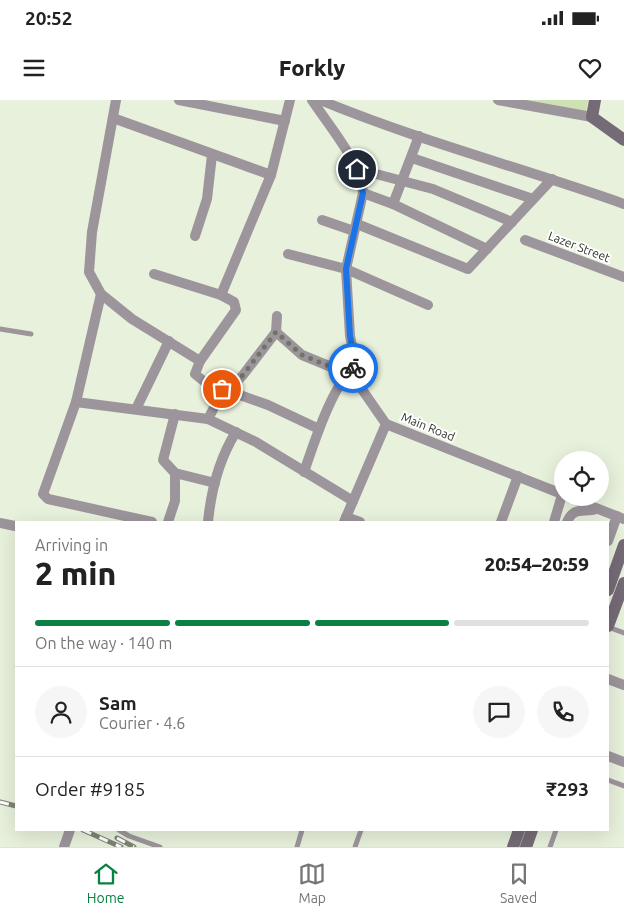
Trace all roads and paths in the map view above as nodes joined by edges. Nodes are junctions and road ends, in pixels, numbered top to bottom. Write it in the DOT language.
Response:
graph roads {
  1 [pos="116,100"];
  2 [pos="179,100"];
  3 [pos="290,100"];
  4 [pos="312,100"];
  5 [pos="320,100"];
  6 [pos="498,100"];
  7 [pos="595,100"];
  8 [pos="113,118"];
  9 [pos="592,118"];
  10 [pos="285,121"];
  11 [pos="419,136"];
  12 [pos="624,140"];
  13 [pos="212,155"];
  14 [pos="412,158"];
  15 [pos="357,169"];
  16 [pos="272,175"];
  17 [pos="552,179"];
  18 [pos="402,180"];
  19 [pos="363,193"];
  20 [pos="533,199"];
  21 [pos="393,204"];
  22 [pos="624,204"];
  23 [pos="322,220"];
  24 [pos="512,222"];
  25 [pos="356,227"];
  26 [pos="194,236"];
  27 [pos="525,240"];
  28 [pos="487,249"];
  29 [pos="288,254"];
  30 [pos="346,269"];
  31 [pos="154,274"];
  32 [pos="624,277"];
  33 [pos="101,294"];
  34 [pos="221,295"];
  35 [pos="428,304"];
  36 [pos="277,316"];
  37 [pos="0,330"];
  38 [pos="276,332"];
  39 [pos="31,334"];
  40 [pos="169,341"];
  41 [pos="200,361"];
  42 [pos="356,366"];
  43 [pos="346,373"];
  44 [pos="226,391"];
  45 [pos="76,402"];
  46 [pos="136,409"];
  47 [pos="175,414"];
  48 [pos="208,419"];
  49 [pos="386,424"];
  50 [pos="319,429"];
  51 [pos="236,432"];
  52 [pos="304,472"];
  53 [pos="175,473"];
  54 [pos="518,476"];
  55 [pos="215,483"];
  56 [pos="554,492"];
  57 [pos="353,501"];
  58 [pos="559,506"];
  59 [pos="590,506"];
  60 [pos="598,509"];
  61 [pos="620,518"];
  62 [pos="345,520"];
  63 [pos="148,521"];
  64 [pos="168,521"];
  65 [pos="208,521"];
  66 [pos="501,521"];
  67 [pos="554,521"];
  68 [pos="567,521"];
  69 [pos="0,524"];
  70 [pos="15,526"];
  71 [pos="609,539"];
  72 [pos="624,545"];
  73 [pos="624,583"];
  74 [pos="609,587"];
  75 [pos="609,623"];
  76 [pos="609,626"];
  77 [pos="624,632"];
  78 [pos="609,679"];
  79 [pos="624,685"];
  80 [pos="609,756"];
  81 [pos="624,762"];
  82 [pos="609,780"];
  83 [pos="624,786"];
  84 [pos="70,831"];
  85 [pos="120,831"];
  86 [pos="302,831"];
  87 [pos="361,831"];
  88 [pos="519,831"];
  89 [pos="532,831"];
  90 [pos="556,831"];
  91 [pos="64,847"];
  92 [pos="160,847"];
  93 [pos="297,847"];
  94 [pos="355,847"];
  95 [pos="513,847"];
  96 [pos="526,847"];
  97 [pos="550,847"];
  1 -- 8 [label="street"];
  2 -- 10 [label="street"];
  3 -- 10 [label="street"];
  4 -- 15 [label="street, Main Road"];
  5 -- 11 [label="street"];
  6 -- 9 [label="street"];
  7 -- 9 [label="main road"];
  8 -- 13 [label="street"];
  8 -- 33 [label="street"];
  9 -- 12 [label="main road"];
  10 -- 16 [label="street"];
  11 -- 14 [label="street"];
  11 -- 17 [label="street"];
  13 -- 16 [label="street"];
  13 -- 26 [label="street"];
  14 -- 18 [label="street"];
  14 -- 20 [label="street"];
  15 -- 18 [label="street"];
  15 -- 19 [label="street, Main Road"];
  16 -- 34 [label="street"];
  17 -- 20 [label="street"];
  17 -- 22 [label="street"];
  18 -- 21 [label="street"];
  18 -- 24 [label="street"];
  19 -- 21 [label="street"];
  19 -- 25 [label="street, Main Road"];
  20 -- 24 [label="street"];
  21 -- 28 [label="street"];
  23 -- 25 [label="street"];
  24 -- 28 [label="street"];
  25 -- 28 [label="street"];
  25 -- 30 [label="street, Main Road"];
  27 -- 32 [label="street, Lazer Street"];
  29 -- 30 [label="street"];
  30 -- 35 [label="street"];
  30 -- 42 [label="street, Main Road"];
  31 -- 34 [label="street"];
  33 -- 40 [label="street"];
  33 -- 45 [label="street"];
  34 -- 41 [label="street"];
  36 -- 38 [label="street"];
  37 -- 39 [label="lane"];
  38 -- 43 [label="street"];
  38 -- 44 [label="street"];
  40 -- 41 [label="street"];
  40 -- 46 [label="street"];
  41 -- 44 [label="street"];
  42 -- 43 [label="street"];
  42 -- 49 [label="street, Main Road"];
  43 -- 50 [label="street"];
  44 -- 48 [label="street"];
  44 -- 50 [label="street"];
  45 -- 46 [label="street"];
  45 -- 63 [label="street"];
  46 -- 47 [label="street"];
  47 -- 48 [label="street"];
  47 -- 53 [label="street"];
  48 -- 51 [label="street"];
  49 -- 54 [label="street, Main Road"];
  49 -- 57 [label="street"];
  50 -- 52 [label="street"];
  51 -- 52 [label="street"];
  51 -- 55 [label="street"];
  52 -- 57 [label="street"];
  53 -- 55 [label="street"];
  53 -- 64 [label="street"];
  54 -- 56 [label="street, Main Road"];
  54 -- 66 [label="street"];
  55 -- 65 [label="street"];
  57 -- 62 [label="street"];
  58 -- 67 [label="street"];
  59 -- 60 [label="street"];
  60 -- 61 [label="street"];
  60 -- 68 [label="street"];
  61 -- 71 [label="street"];
  69 -- 70 [label="street"];
  72 -- 74 [label="main road"];
  73 -- 75 [label="main road"];
  76 -- 77 [label="lane"];
  78 -- 79 [label="street"];
  80 -- 81 [label="street"];
  82 -- 83 [label="lane"];
  84 -- 91 [label="street"];
  85 -- 92 [label="lane"];
  86 -- 93 [label="lane"];
  87 -- 94 [label="lane"];
  88 -- 95 [label="main road"];
  89 -- 96 [label="main road"];
  90 -- 97 [label="lane"];
}
